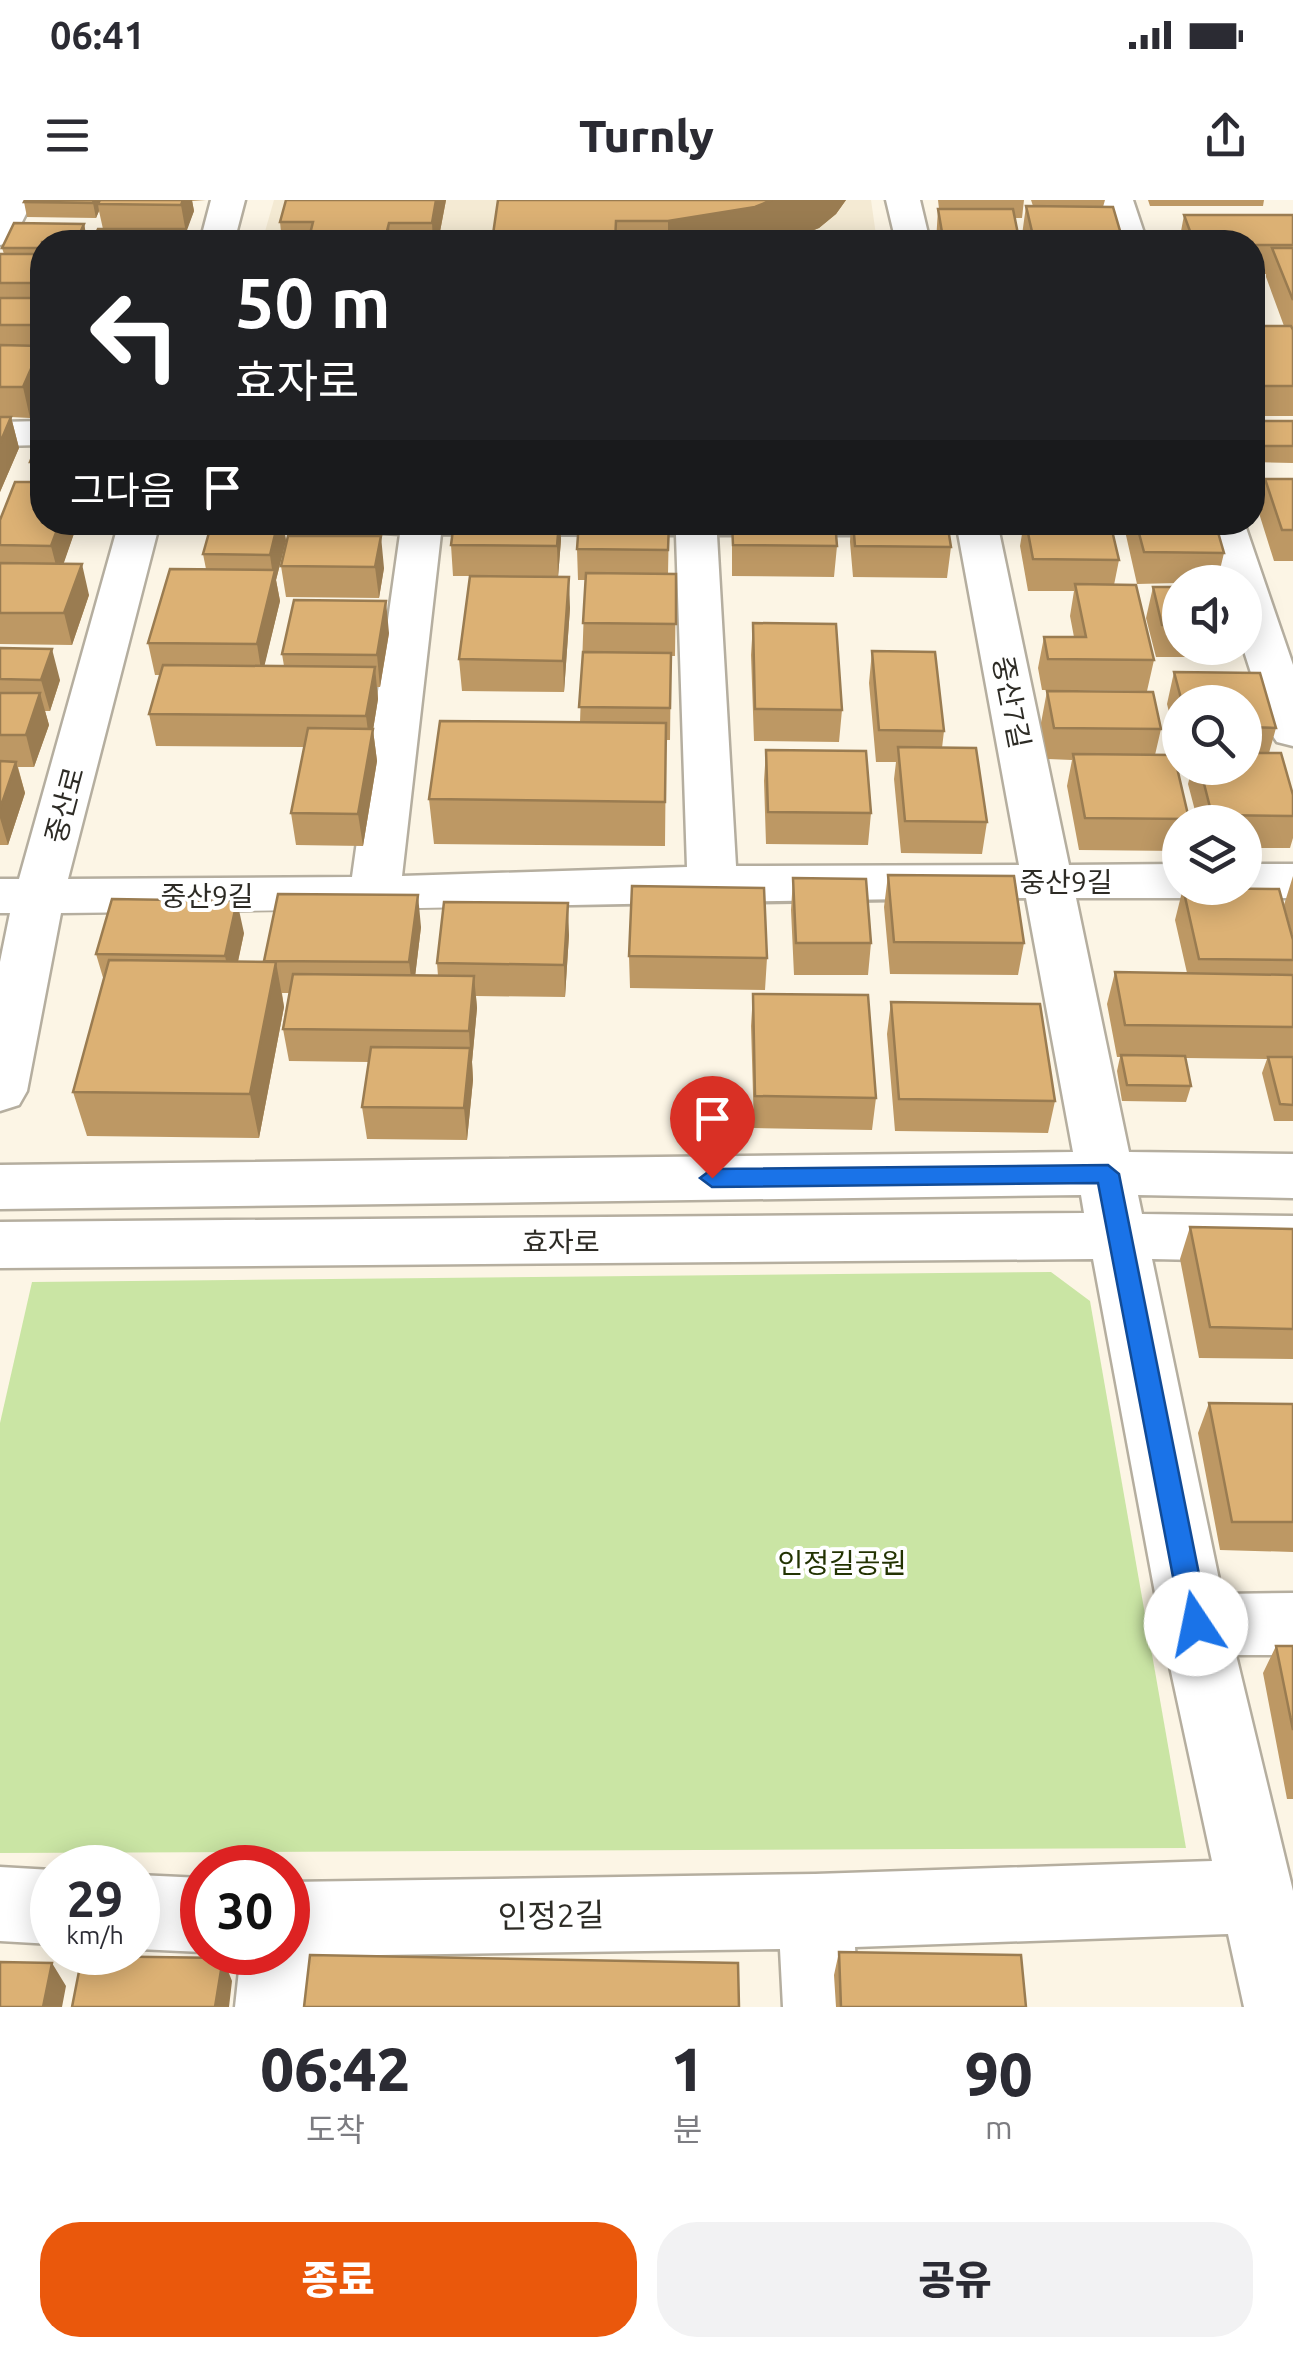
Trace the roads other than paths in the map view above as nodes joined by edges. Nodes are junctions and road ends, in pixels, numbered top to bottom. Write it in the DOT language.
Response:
graph roads {
  1 [pos="16,200"];
  2 [pos="228,200"];
  3 [pos="903,200"];
  4 [pos="1116,200"];
  5 [pos="220,230"];
  6 [pos="910,230"];
  7 [pos="1126,230"];
  8 [pos="0,234"];
  9 [pos="30,433"];
  10 [pos="0,434"];
  11 [pos="136,535"];
  12 [pos="421,535"];
  13 [pos="696,535"];
  14 [pos="978,535"];
  15 [pos="1227,535"];
  16 [pos="1237,565"];
  17 [pos="1262,639"];
  18 [pos="1293,732"];
  19 [pos="1293,880"];
  20 [pos="1162,881"];
  21 [pos="1262,881"];
  22 [pos="1048,882"];
  23 [pos="712,883"];
  24 [pos="375,894"];
  25 [pos="20,896"];
  26 [pos="0,1091"];
  27 [pos="1108,1174"];
  28 [pos="1293,1176"];
  29 [pos="0,1187"];
  30 [pos="1121,1236"];
  31 [pos="1293,1239"];
  32 [pos="0,1245"];
  33 [pos="1196,1624"];
  34 [pos="1293,1624"];
  35 [pos="1258,1896"];
  36 [pos="0,1904"];
  37 [pos="30,1906"];
  38 [pos="815,1911"];
  39 [pos="310,1920"];
  40 [pos="276,1975"];
  41 [pos="273,2007"];
  42 [pos="821,2007"];
  43 [pos="1282,2007"];
  1 -- 8 [label="street"];
  2 -- 5 [label="street"];
  3 -- 6 [label="street"];
  4 -- 7 [label="street"];
  9 -- 10 [label="street"];
  11 -- 25 [label="street, 중산로"];
  12 -- 24 [label="street"];
  13 -- 23 [label="street"];
  14 -- 22 [label="street, 중산7길"];
  15 -- 16 [label="street"];
  17 -- 18 [label="street"];
  19 -- 21 [label="street"];
  20 -- 22 [label="street, 중산9길"];
  22 -- 23 [label="street, 중산9길"];
  22 -- 27 [label="street, 중산7길"];
  23 -- 24 [label="street, 중산9길"];
  24 -- 25 [label="street, 중산9길"];
  25 -- 26 [label="street, 중산로"];
  27 -- 28 [label="street"];
  27 -- 29 [label="street"];
  27 -- 30 [label="street"];
  30 -- 31 [label="street, 효자로"];
  30 -- 32 [label="street, 효자로"];
  30 -- 33 [label="street"];
  33 -- 34 [label="street"];
  33 -- 35 [label="street"];
  35 -- 38 [label="street, 인정2길"];
  35 -- 43 [label="street"];
  36 -- 37 [label="street"];
  38 -- 39 [label="street, 인정2길"];
  38 -- 42 [label="street"];
  40 -- 41 [label="street"];
}
